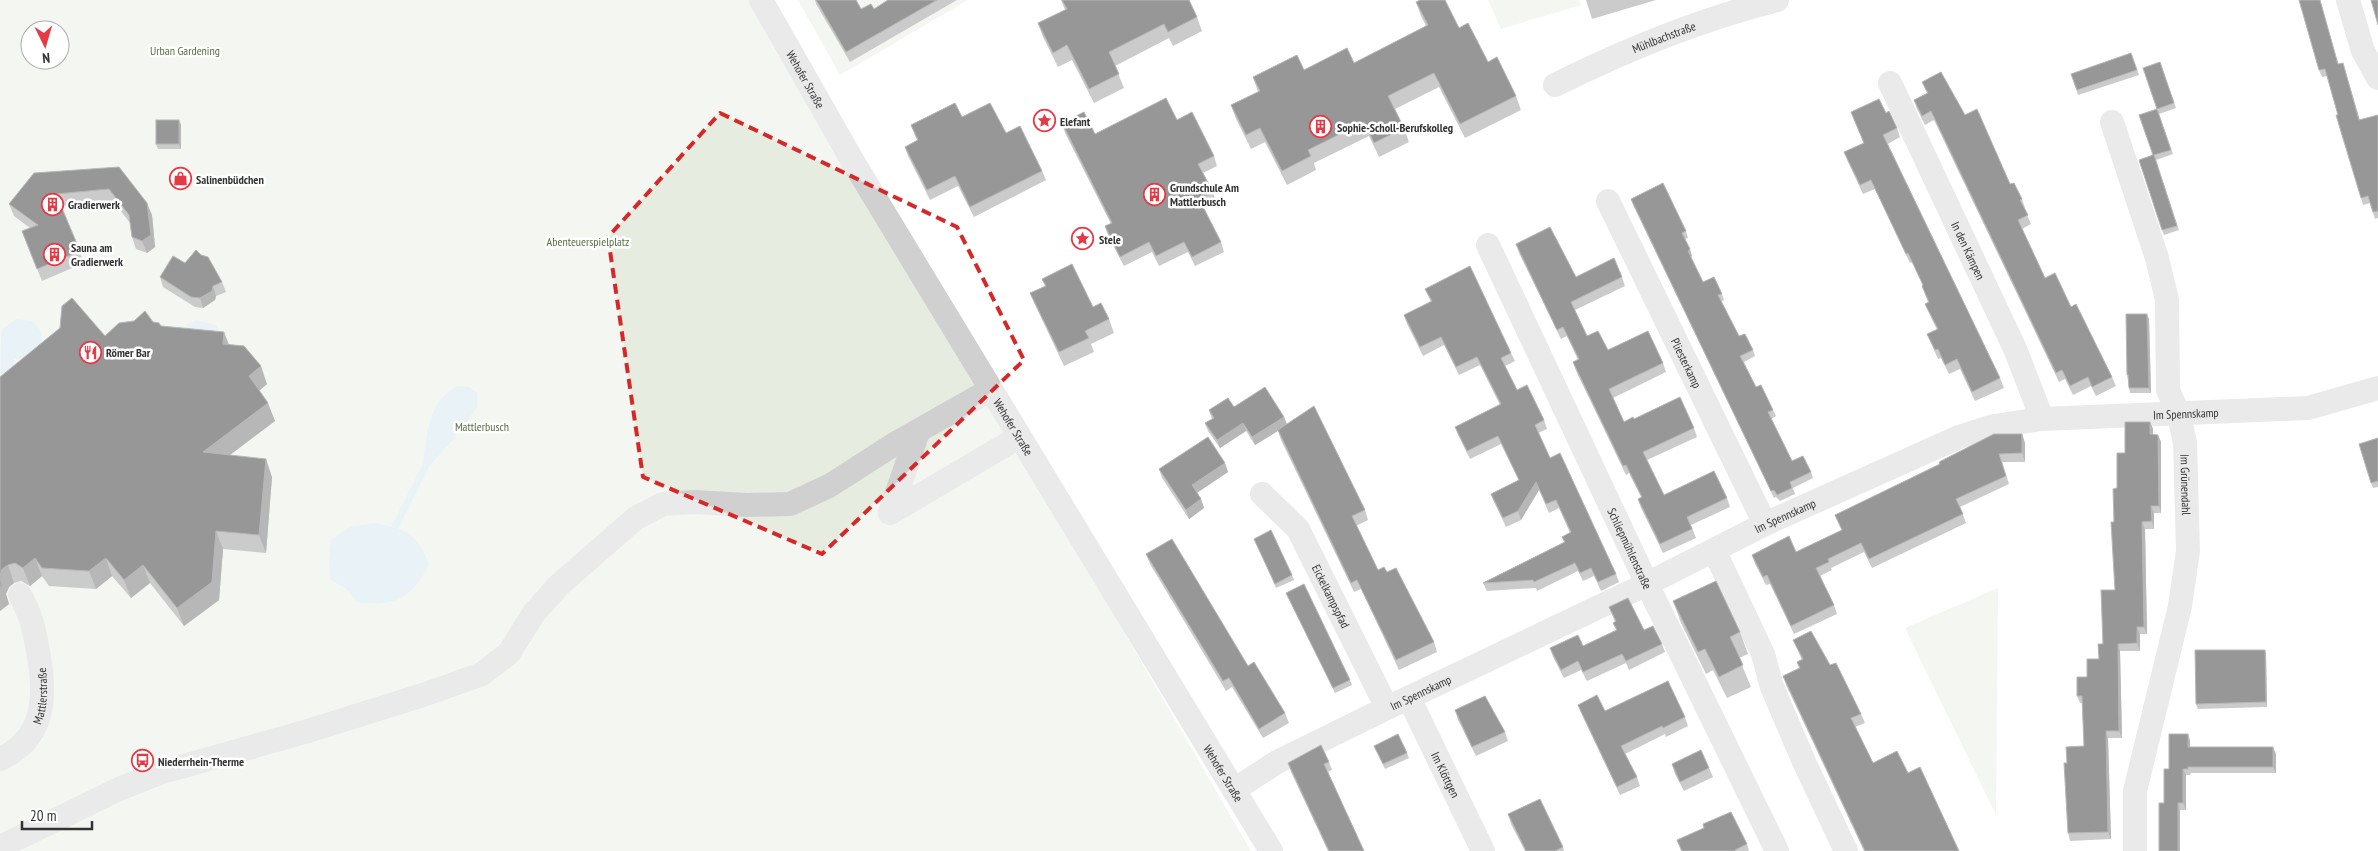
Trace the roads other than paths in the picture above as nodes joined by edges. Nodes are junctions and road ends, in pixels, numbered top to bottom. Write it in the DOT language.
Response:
graph roads {
  1 [pos="760,0"];
  2 [pos="1777,0"];
  3 [pos="2348,0"];
  4 [pos="2378,78"];
  5 [pos="1890,83"];
  6 [pos="1554,85"];
  7 [pos="2112,122"];
  8 [pos="1608,201"];
  9 [pos="1488,245"];
  10 [pos="2378,388"];
  11 [pos="990,390"];
  12 [pos="2179,414"];
  13 [pos="2042,419"];
  14 [pos="918,432"];
  15 [pos="1019,437"];
  16 [pos="1262,494"];
  17 [pos="1765,524"];
  18 [pos="1714,550"];
  19 [pos="1647,584"];
  20 [pos="20,595"];
  21 [pos="1409,698"];
  22 [pos="1387,708"];
  23 [pos="0,759"];
  24 [pos="1234,790"];
  25 [pos="0,847"];
  26 [pos="1271,851"];
  27 [pos="1483,851"];
  28 [pos="1777,851"];
  29 [pos="1846,851"];
  30 [pos="2135,851"];
  1 -- 11 [label="street, Wehofer Straße"];
  2 -- 6 [label="street, Mühlbachstraße"];
  3 -- 4 [label="street"];
  5 -- 13 [label="street, In den Kämpen"];
  7 -- 12 [label="street, Im Grünendahl"];
  8 -- 17 [label="street, Pliesterkamp"];
  9 -- 19 [label="street, Schliepmühlenstraße"];
  10 -- 12 [label="street, Im Spennskamp"];
  11 -- 14 [label="street"];
  11 -- 15 [label="street, Wehofer Straße"];
  12 -- 13 [label="street, Im Spennskamp"];
  12 -- 30 [label="street, Im Grünendahl"];
  13 -- 17 [label="street, Im Spennskamp"];
  14 -- 15 [label="street"];
  14 -- 25 [label="street"];
  15 -- 24 [label="street, Wehofer Straße"];
  16 -- 22 [label="street, Eickelkampspfad"];
  17 -- 18 [label="street, Im Spennskamp"];
  18 -- 19 [label="street, Im Spennskamp"];
  18 -- 29 [label="street"];
  19 -- 21 [label="street, Im Spennskamp"];
  19 -- 28 [label="street, Schliepmühlenstraße"];
  20 -- 23 [label="street, Mattlerstraße"];
  21 -- 22 [label="street, Im Spennskamp"];
  21 -- 27 [label="street, Im Klöttgen"];
  22 -- 24 [label="street, Im Spennskamp"];
  24 -- 26 [label="street, Wehofer Straße"];
}
